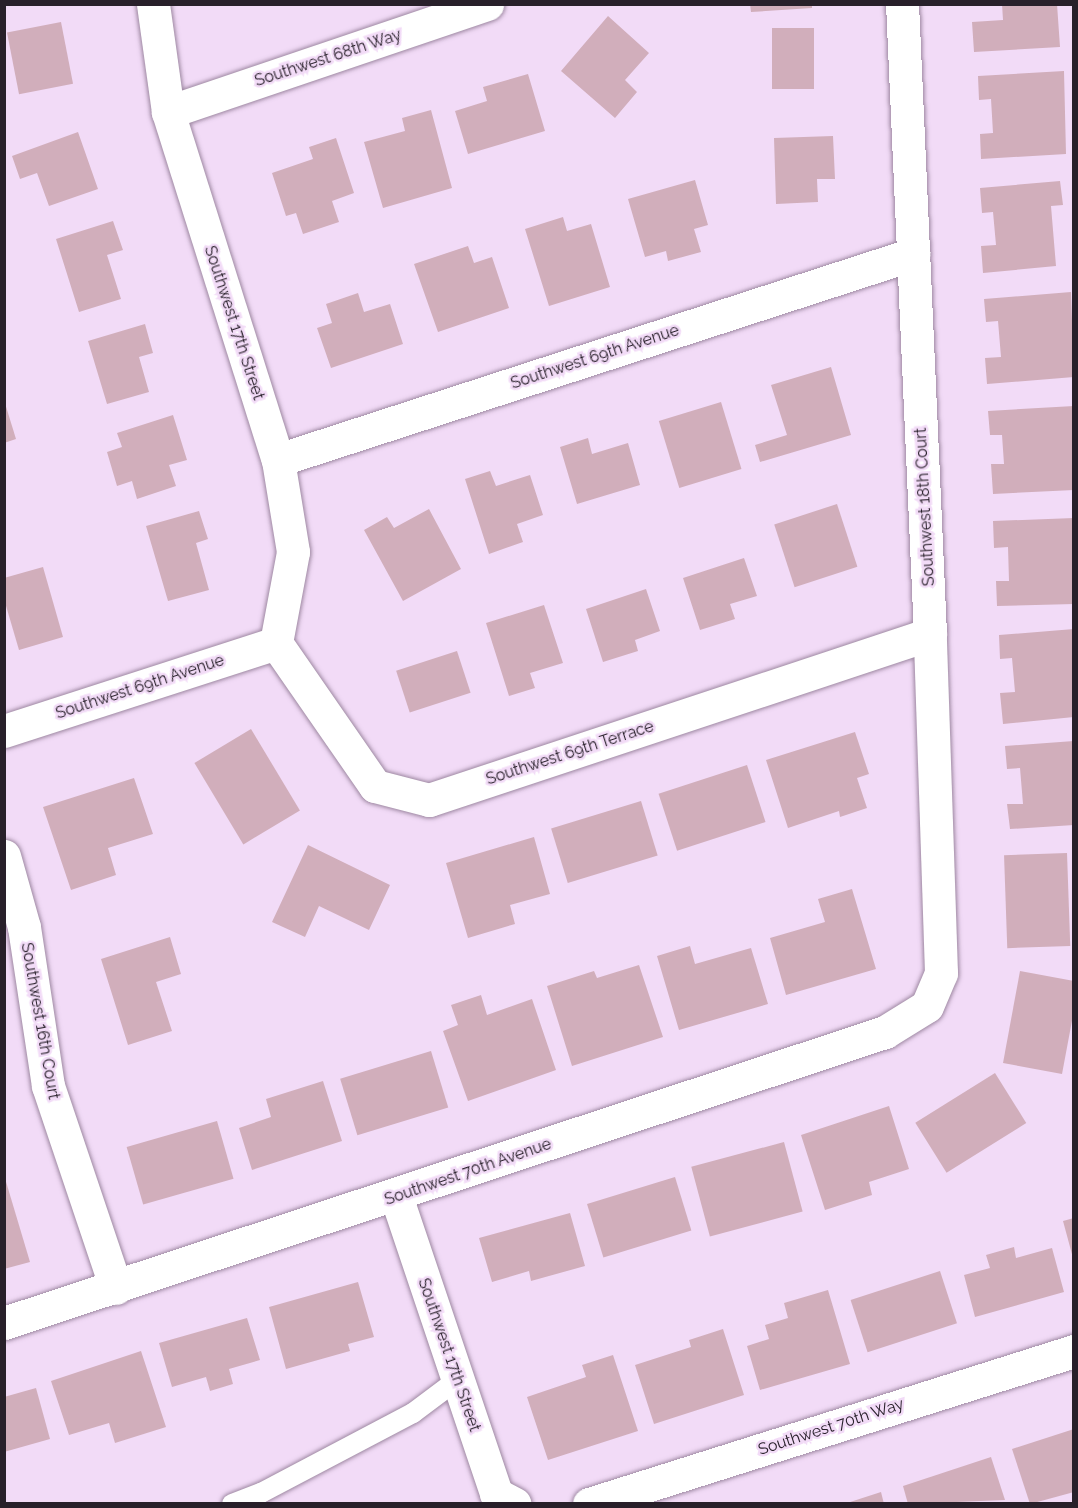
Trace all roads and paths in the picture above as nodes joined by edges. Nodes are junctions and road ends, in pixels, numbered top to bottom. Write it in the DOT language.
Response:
graph roads {
  1 [pos="153,4"];
  2 [pos="487,4"];
  3 [pos="902,4"];
  4 [pos="168,112"];
  5 [pos="913,254"];
  6 [pos="278,460"];
  7 [pos="930,634"];
  8 [pos="276,643"];
  9 [pos="4,730"];
  10 [pos="4,856"];
  11 [pos="927,1006"];
  12 [pos="396,1196"];
  13 [pos="116,1288"];
  14 [pos="4,1323"];
  15 [pos="1074,1351"];
  16 [pos="458,1380"];
  17 [pos="232,1503"];
  18 [pos="515,1503"];
  19 [pos="590,1503"];
  1 -- 4 [label="street, Southwest 17th Street"];
  2 -- 4 [label="street, Southwest 68th Way"];
  3 -- 5 [label="street, Southwest 18th Court"];
  4 -- 6 [label="street, Southwest 17th Street"];
  5 -- 6 [label="street, Southwest 69th Avenue"];
  5 -- 7 [label="street, Southwest 18th Court"];
  6 -- 8 [label="street, Southwest 17th Street"];
  7 -- 8 [label="street, Southwest 69th Terrace"];
  7 -- 11 [label="street, Southwest 18th Court"];
  8 -- 9 [label="street, Southwest 69th Avenue"];
  10 -- 13 [label="street, Southwest 16th Court"];
  11 -- 12 [label="street, Southwest 70th Avenue"];
  12 -- 13 [label="street, Southwest 70th Avenue"];
  12 -- 16 [label="street, Southwest 17th Street"];
  13 -- 14 [label="street, Southwest 70th Avenue"];
  15 -- 19 [label="street, Southwest 70th Way"];
  16 -- 17 [label="lane"];
  16 -- 18 [label="street, Southwest 17th Street"];
}
